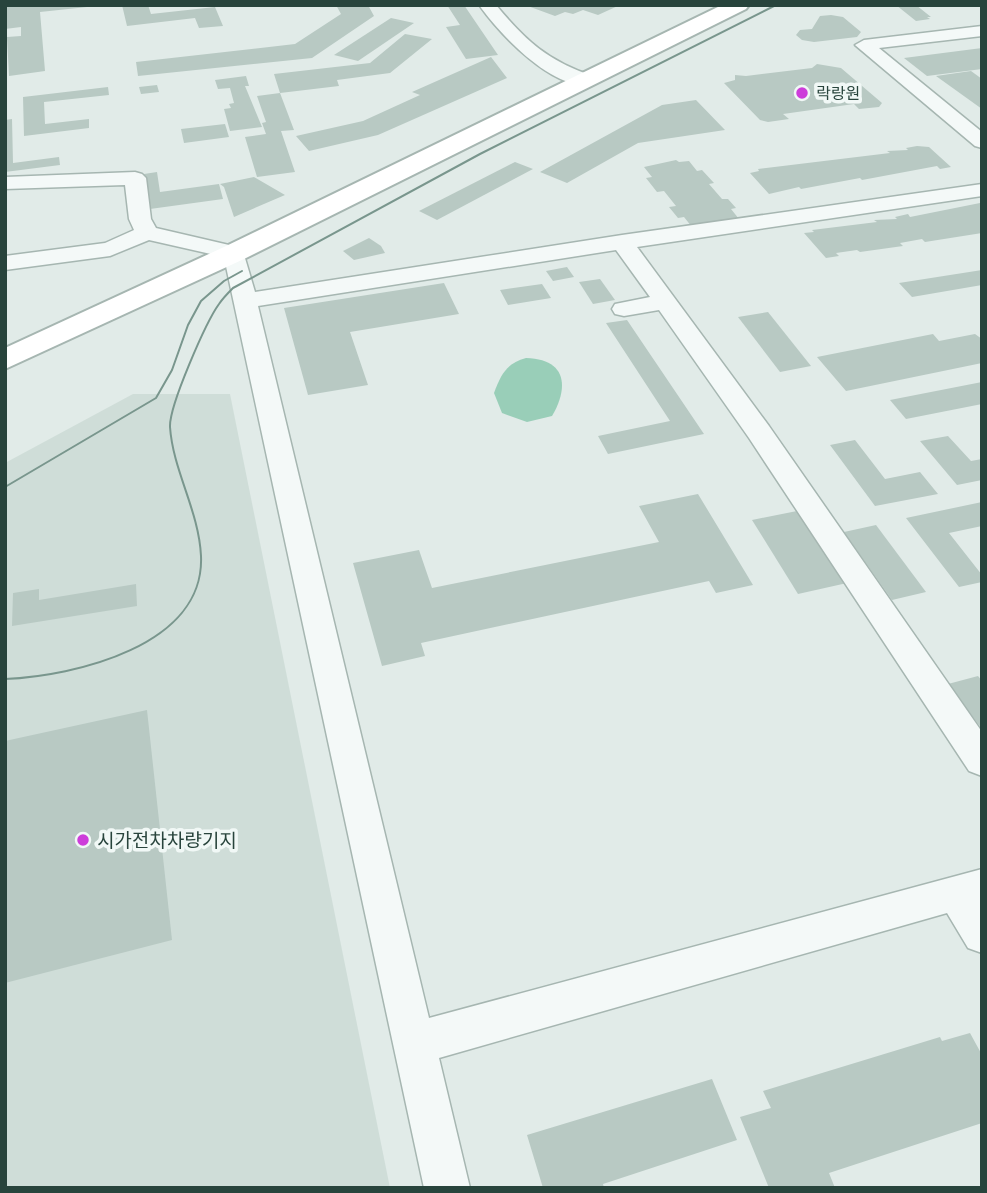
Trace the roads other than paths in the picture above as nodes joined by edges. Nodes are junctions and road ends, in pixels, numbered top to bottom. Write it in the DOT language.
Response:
graph roads {
  1 [pos="487,5"];
  2 [pos="739,5"];
  3 [pos="982,31"];
  4 [pos="586,80"];
  5 [pos="982,142"];
  6 [pos="5,183"];
  7 [pos="982,190"];
  8 [pos="148,233"];
  9 [pos="622,242"];
  10 [pos="234,253"];
  11 [pos="5,263"];
  12 [pos="246,301"];
  13 [pos="666,302"];
  14 [pos="624,309"];
  15 [pos="5,360"];
  16 [pos="982,761"];
  17 [pos="969,889"];
  18 [pos="982,935"];
  19 [pos="414,1044"];
  20 [pos="447,1188"];
  1 -- 4 [label="street"];
  2 -- 4 [label="main road"];
  3 -- 5 [label="street"];
  4 -- 10 [label="main road"];
  6 -- 8 [label="street"];
  7 -- 9 [label="street"];
  8 -- 10 [label="street"];
  8 -- 11 [label="street"];
  9 -- 12 [label="street"];
  9 -- 13 [label="street"];
  10 -- 12 [label="street"];
  10 -- 15 [label="main road"];
  12 -- 19 [label="street"];
  13 -- 14 [label="street"];
  13 -- 16 [label="street"];
  17 -- 18 [label="street"];
  17 -- 19 [label="street"];
  19 -- 20 [label="street"];
}
